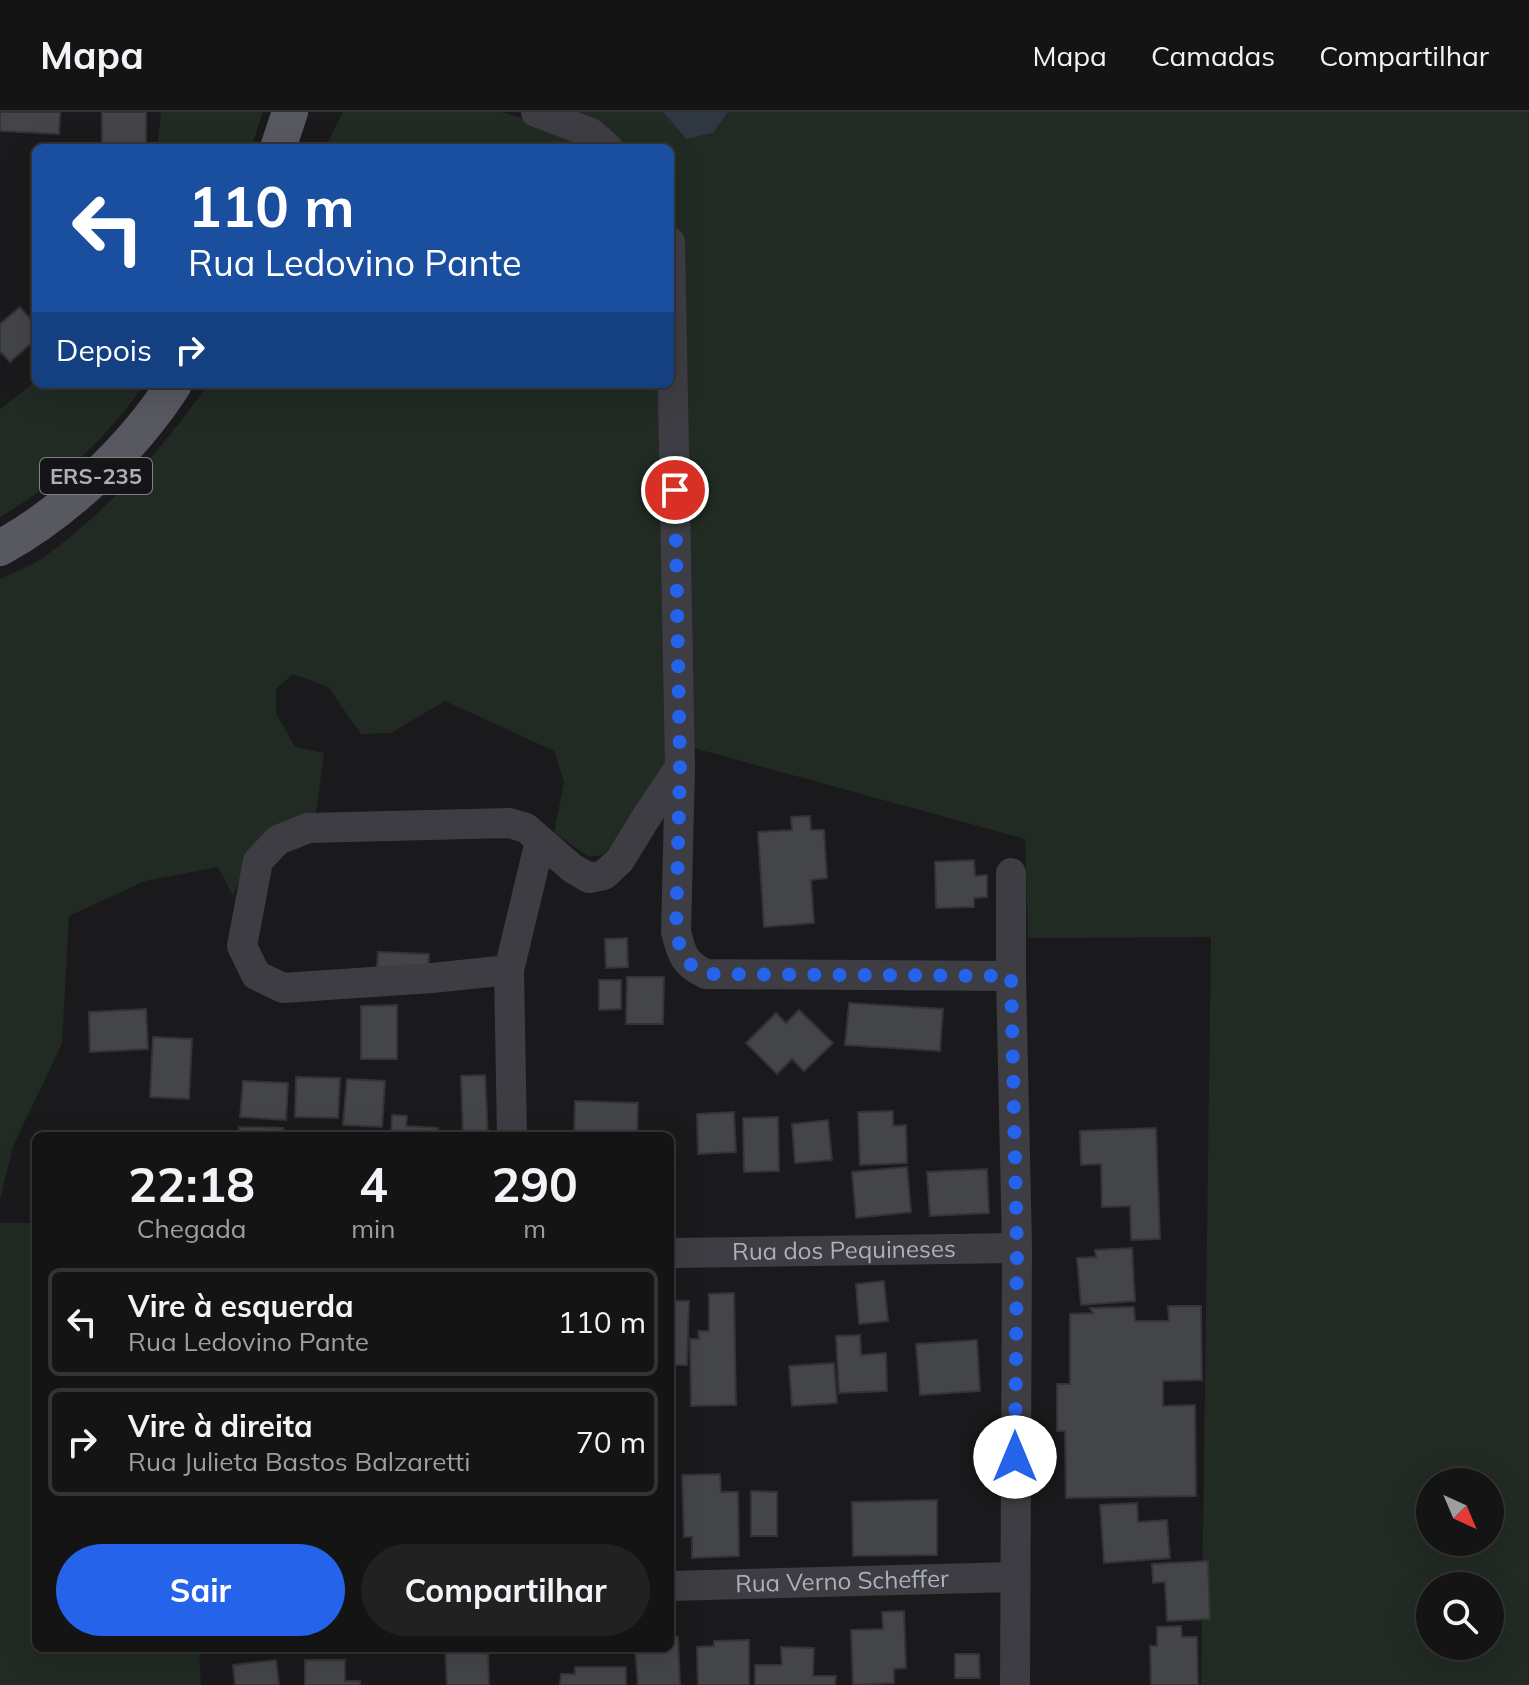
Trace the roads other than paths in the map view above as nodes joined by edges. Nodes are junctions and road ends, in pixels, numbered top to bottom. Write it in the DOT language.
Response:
graph roads {
  1 [pos="290,112"];
  2 [pos="536,112"];
  3 [pos="279,144"];
  4 [pos="603,144"];
  5 [pos="171,388"];
  6 [pos="673,388"];
  7 [pos="0,548"];
  8 [pos="680,767"];
  9 [pos="540,841"];
  10 [pos="1011,873"];
  11 [pos="509,970"];
  12 [pos="1011,976"];
  13 [pos="512,1132"];
  14 [pos="1017,1248"];
  15 [pos="674,1253"];
  16 [pos="1015,1577"];
  17 [pos="674,1586"];
  18 [pos="1015,1685"];
  1 -- 3 [label="main road"];
  2 -- 4 [label="street"];
  5 -- 7 [label="main road, ERS-235"];
  6 -- 8 [label="street"];
  8 -- 9 [label="street"];
  8 -- 12 [label="street"];
  9 -- 11 [label="street"];
  9 -- 11 [label="street"];
  10 -- 12 [label="street"];
  11 -- 13 [label="street"];
  12 -- 14 [label="street"];
  14 -- 15 [label="street, Rua dos Pequineses"];
  14 -- 16 [label="street"];
  16 -- 17 [label="street, Rua Verno Scheffer"];
  16 -- 18 [label="street"];
}
